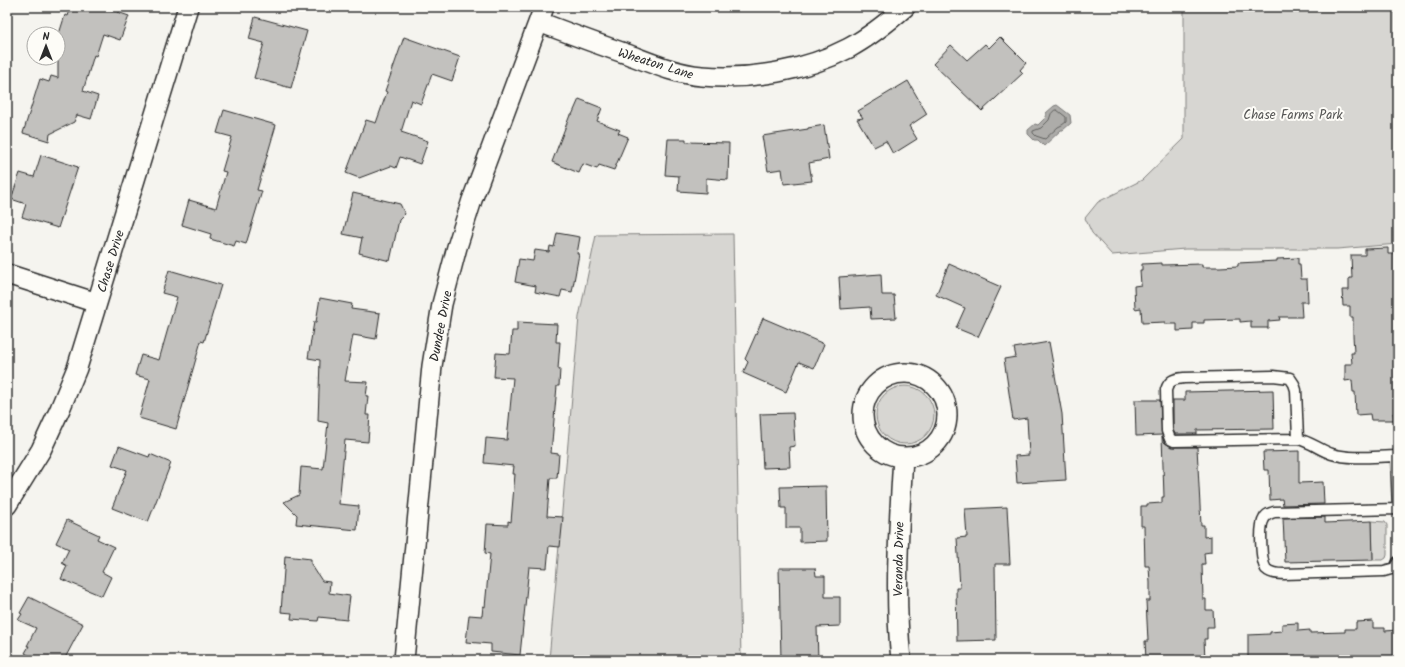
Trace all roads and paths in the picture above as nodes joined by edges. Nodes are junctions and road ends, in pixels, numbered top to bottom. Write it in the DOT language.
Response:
graph roads {
  1 [pos="188,7"];
  2 [pos="905,7"];
  3 [pos="541,14"];
  4 [pos="7,274"];
  5 [pos="97,302"];
  6 [pos="1298,439"];
  7 [pos="1397,456"];
  8 [pos="903,457"];
  9 [pos="7,505"];
  10 [pos="1398,510"];
  11 [pos="1398,562"];
  12 [pos="404,660"];
  13 [pos="901,660"];
  1 -- 5 [label="street, Chase Drive"];
  2 -- 3 [label="street, Wheaton Lane"];
  3 -- 12 [label="street, Dundee Drive"];
  4 -- 5 [label="street"];
  5 -- 9 [label="street, Chase Drive"];
  6 -- 6 [label="lane"];
  6 -- 7 [label="lane"];
  7 -- 10 [label="lane"];
  8 -- 8 [label="street"];
  8 -- 13 [label="street, Veranda Drive"];
  10 -- 11 [label="lane"];
}
